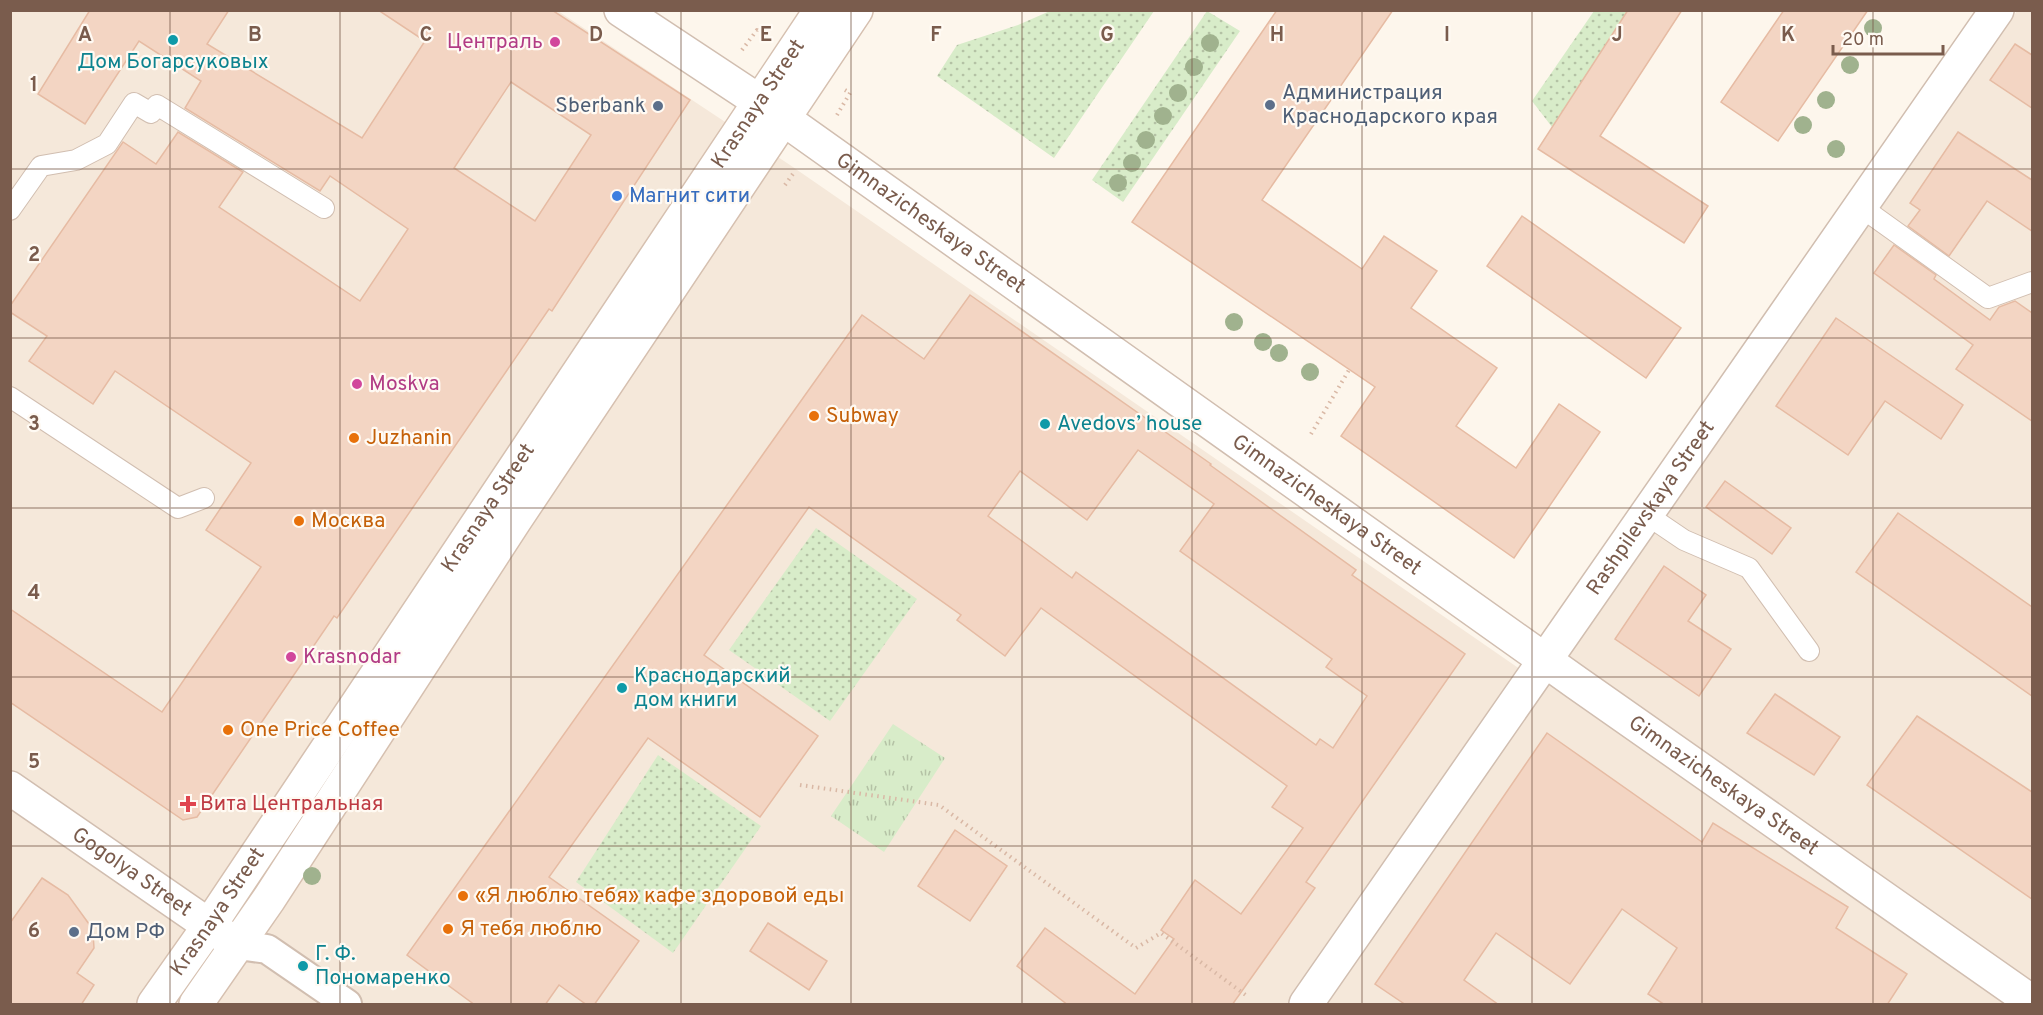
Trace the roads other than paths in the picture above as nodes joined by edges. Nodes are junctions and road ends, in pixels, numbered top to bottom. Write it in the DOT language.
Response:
graph roads {
  1 [pos="621,10"];
  2 [pos="821,10"];
  3 [pos="856,10"];
  4 [pos="1997,10"];
  5 [pos="771,110"];
  6 [pos="1861,207"];
  7 [pos="324,208"];
  8 [pos="10,210"];
  9 [pos="2032,282"];
  10 [pos="10,397"];
  11 [pos="204,498"];
  12 [pos="1647,515"];
  13 [pos="1809,651"];
  14 [pos="1545,661"];
  15 [pos="10,788"];
  16 [pos="209,926"];
  17 [pos="238,945"];
  18 [pos="2032,1002"];
  19 [pos="154,1005"];
  20 [pos="196,1005"];
  21 [pos="347,1005"];
  22 [pos="1306,1005"];
  1 -- 5 [label="street, Gimnazicheskaya Street"];
  2 -- 5 [label="street, Krasnaya Street"];
  3 -- 5 [label="street, Krasnaya Street"];
  4 -- 6 [label="street, Rashpilevskaya Street"];
  5 -- 14 [label="street, Gimnazicheskaya Street"];
  5 -- 16 [label="street, Krasnaya Street"];
  5 -- 17 [label="street, Krasnaya Street"];
  6 -- 9 [label="lane"];
  6 -- 12 [label="street, Rashpilevskaya Street"];
  7 -- 8 [label="lane"];
  10 -- 11 [label="lane"];
  12 -- 13 [label="lane"];
  12 -- 14 [label="street, Rashpilevskaya Street"];
  14 -- 18 [label="street, Gimnazicheskaya Street"];
  14 -- 22 [label="street, Rashpilevskaya Street"];
  15 -- 16 [label="street, Gogolya Street"];
  16 -- 17 [label="street, Gogolya Street"];
  16 -- 19 [label="street, Krasnaya Street"];
  17 -- 20 [label="street, Krasnaya Street"];
  17 -- 21 [label="street, Gogolya Street"];
}
